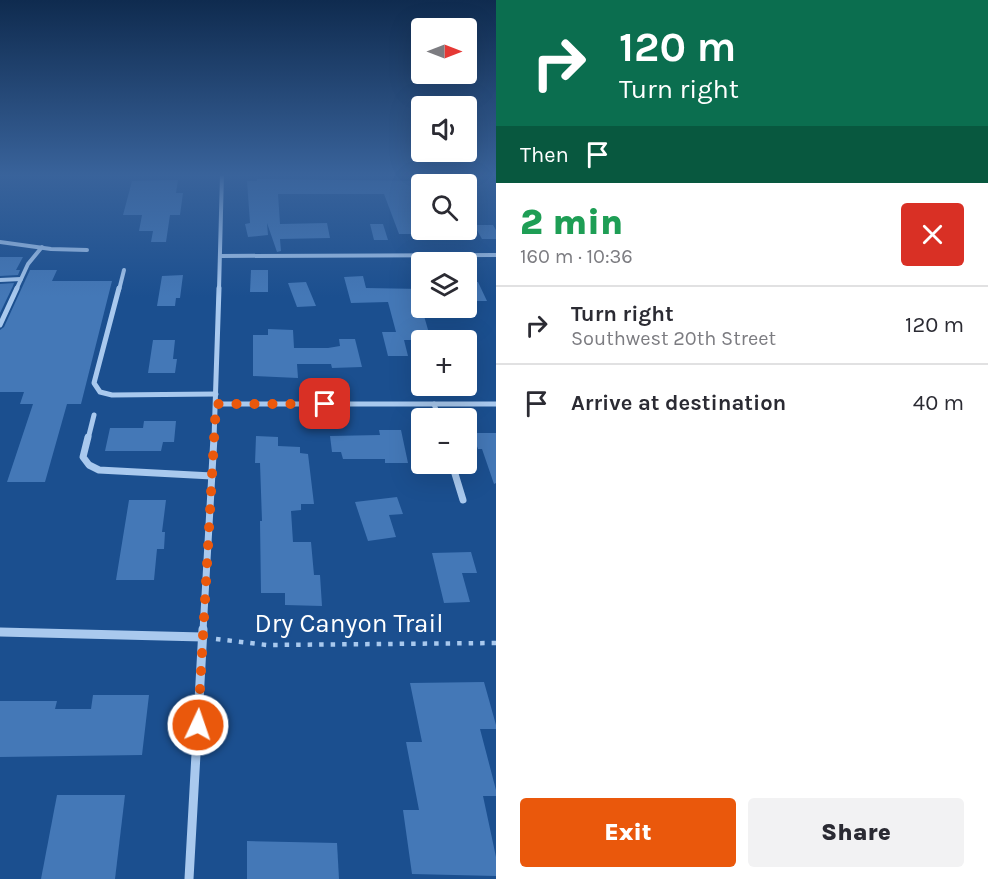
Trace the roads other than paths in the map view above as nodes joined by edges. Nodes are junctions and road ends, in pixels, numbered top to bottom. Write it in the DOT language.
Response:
graph roads {
  1 [pos="221,215"];
  2 [pos="0,242"];
  3 [pos="42,247"];
  4 [pos="87,250"];
  5 [pos="496,255"];
  6 [pos="220,256"];
  7 [pos="124,270"];
  8 [pos="21,279"];
  9 [pos="0,280"];
  10 [pos="0,325"];
  11 [pos="216,394"];
  12 [pos="216,404"];
  13 [pos="434,404"];
  14 [pos="496,404"];
  15 [pos="435,408"];
  16 [pos="94,415"];
  17 [pos="455,474"];
  18 [pos="212,476"];
  19 [pos="463,500"];
  20 [pos="0,632"];
  21 [pos="203,637"];
  22 [pos="189,879"];
  1 -- 6 [label="street"];
  2 -- 3 [label="street"];
  3 -- 4 [label="street"];
  3 -- 8 [label="street"];
  5 -- 6 [label="street"];
  6 -- 11 [label="street"];
  7 -- 11 [label="street"];
  8 -- 9 [label="street"];
  8 -- 10 [label="street"];
  11 -- 12 [label="street"];
  12 -- 13 [label="street"];
  12 -- 18 [label="street"];
  13 -- 14 [label="street"];
  13 -- 15 [label="street"];
  16 -- 18 [label="street"];
  17 -- 19 [label="street"];
  18 -- 21 [label="street"];
  20 -- 21 [label="street"];
  21 -- 22 [label="street"];
}
